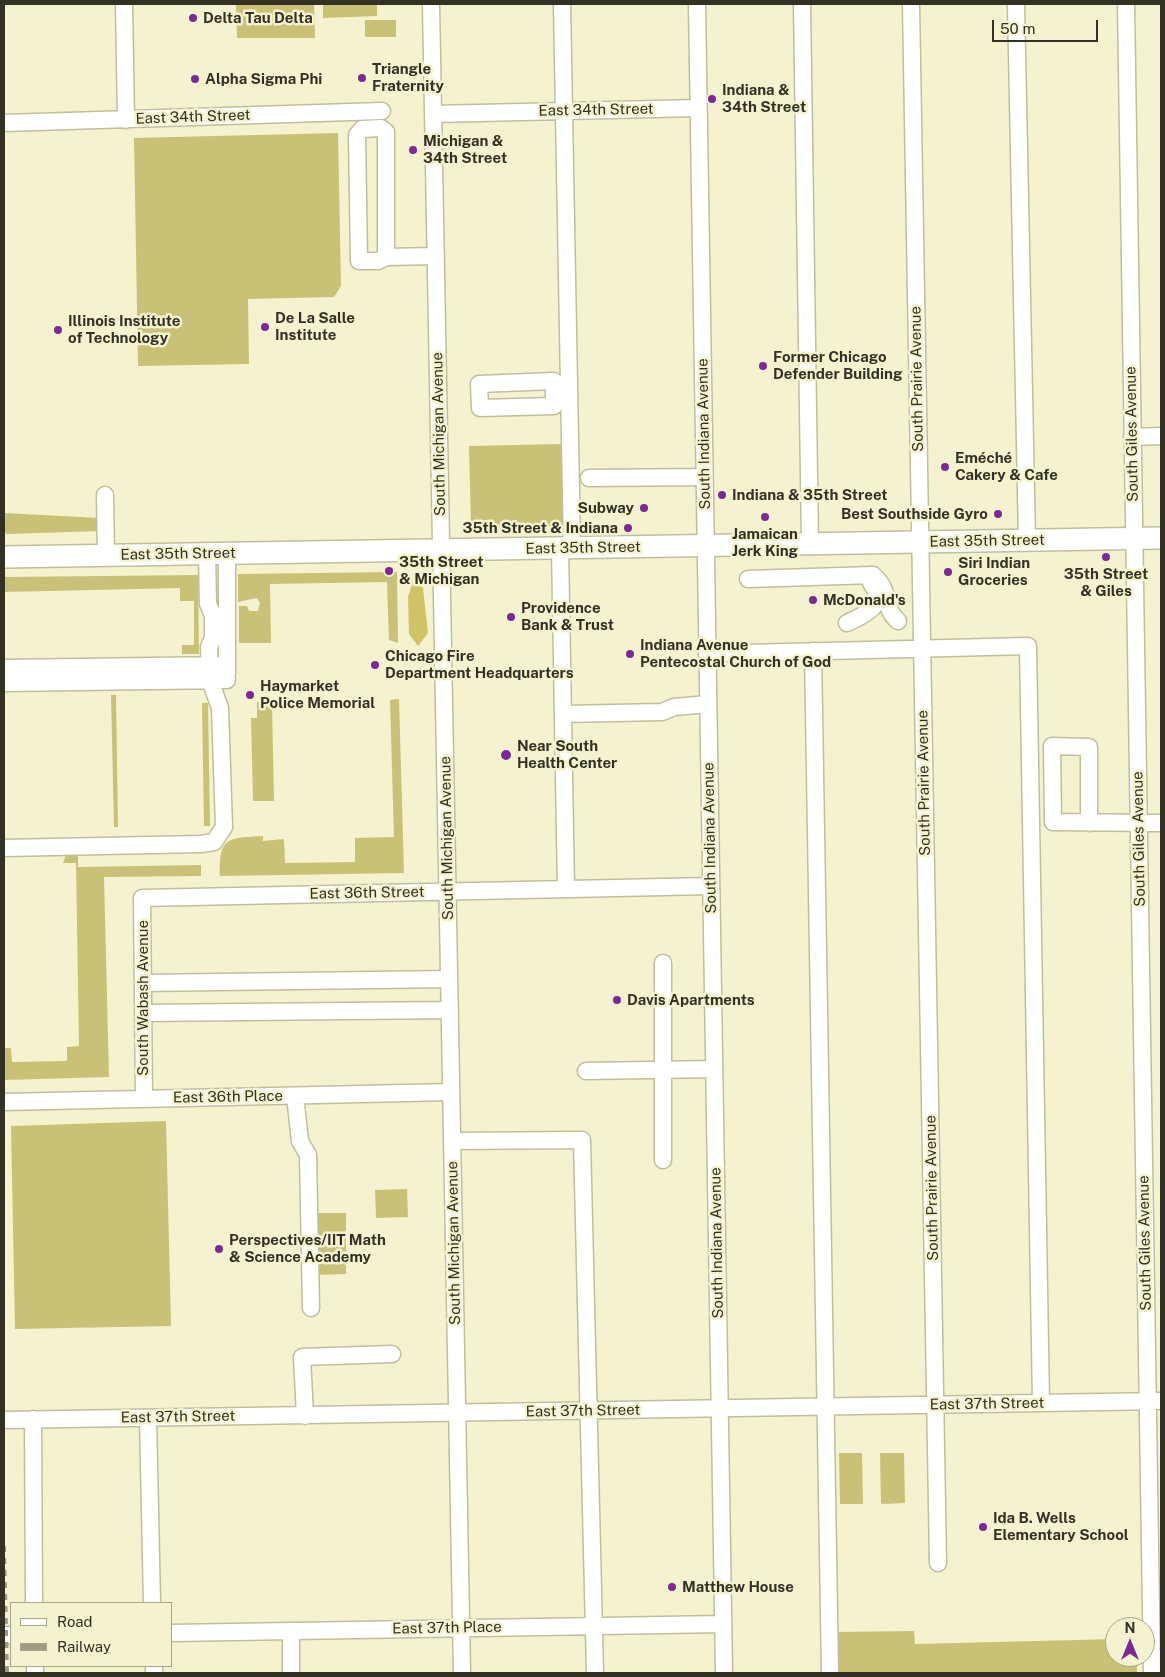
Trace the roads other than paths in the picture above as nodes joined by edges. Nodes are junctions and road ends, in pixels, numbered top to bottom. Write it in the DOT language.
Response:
graph roads {
  1 [pos="124,4"];
  2 [pos="431,4"];
  3 [pos="562,4"];
  4 [pos="696,4"];
  5 [pos="802,4"];
  6 [pos="911,4"];
  7 [pos="1016,4"];
  8 [pos="1126,4"];
  9 [pos="698,108"];
  10 [pos="564,111"];
  11 [pos="382,112"];
  12 [pos="433,114"];
  13 [pos="126,120"];
  14 [pos="4,123"];
  15 [pos="436,256"];
  16 [pos="386,257"];
  17 [pos="1161,436"];
  18 [pos="1132,437"];
  19 [pos="704,477"];
  20 [pos="589,478"];
  21 [pos="104,495"];
  22 [pos="1161,538"];
  23 [pos="1134,539"];
  24 [pos="1027,541"];
  25 [pos="920,542"];
  26 [pos="810,544"];
  27 [pos="705,546"];
  28 [pos="566,548"];
  29 [pos="441,550"];
  30 [pos="217,554"];
  31 [pos="106,556"];
  32 [pos="4,557"];
  33 [pos="848,577"];
  34 [pos="748,579"];
  35 [pos="898,621"];
  36 [pos="846,623"];
  37 [pos="922,649"];
  38 [pos="812,651"];
  39 [pos="707,654"];
  40 [pos="4,668"];
  41 [pos="227,672"];
  42 [pos="210,673"];
  43 [pos="4,683"];
  44 [pos="708,704"];
  45 [pos="220,708"];
  46 [pos="563,714"];
  47 [pos="1089,823"];
  48 [pos="1161,823"];
  49 [pos="1138,824"];
  50 [pos="4,848"];
  51 [pos="711,886"];
  52 [pos="566,889"];
  53 [pos="448,891"];
  54 [pos="142,898"];
  55 [pos="663,963"];
  56 [pos="449,979"];
  57 [pos="143,983"];
  58 [pos="450,1010"];
  59 [pos="143,1012"];
  60 [pos="714,1069"];
  61 [pos="663,1070"];
  62 [pos="586,1071"];
  63 [pos="451,1092"];
  64 [pos="295,1096"];
  65 [pos="144,1099"];
  66 [pos="4,1102"];
  67 [pos="452,1141"];
  68 [pos="663,1160"];
  69 [pos="311,1308"];
  70 [pos="392,1354"];
  71 [pos="1154,1401"];
  72 [pos="1041,1404"];
  73 [pos="935,1405"];
  74 [pos="826,1407"];
  75 [pos="719,1409"];
  76 [pos="588,1411"];
  77 [pos="457,1413"];
  78 [pos="305,1416"];
  79 [pos="148,1418"];
  80 [pos="33,1419"];
  81 [pos="4,1420"];
  82 [pos="1155,1495"];
  83 [pos="938,1563"];
  84 [pos="34,1602"];
  85 [pos="152,1602"];
  86 [pos="723,1624"];
  87 [pos="594,1626"];
  88 [pos="461,1628"];
  89 [pos="290,1630"];
  90 [pos="172,1632"];
  91 [pos="291,1673"];
  92 [pos="462,1673"];
  93 [pos="595,1673"];
  94 [pos="724,1673"];
  95 [pos="830,1673"];
  96 [pos="1152,1673"];
  1 -- 13 [label="street"];
  2 -- 12 [label="street, South Michigan Avenue"];
  3 -- 10 [label="street"];
  4 -- 9 [label="street, South Indiana Avenue"];
  5 -- 26 [label="street"];
  6 -- 25 [label="street, South Prairie Avenue"];
  7 -- 24 [label="street"];
  8 -- 18 [label="street, South Giles Avenue"];
  9 -- 10 [label="street, East 34th Street"];
  9 -- 19 [label="street, South Indiana Avenue"];
  10 -- 12 [label="street, East 34th Street"];
  10 -- 28 [label="street"];
  11 -- 13 [label="street, East 34th Street"];
  12 -- 15 [label="street, South Michigan Avenue"];
  13 -- 14 [label="street, East 34th Street"];
  15 -- 16 [label="street"];
  15 -- 29 [label="street, South Michigan Avenue"];
  16 -- 16 [label="street"];
  17 -- 18 [label="street"];
  18 -- 23 [label="street, South Giles Avenue"];
  19 -- 20 [label="street"];
  19 -- 27 [label="street, South Indiana Avenue"];
  21 -- 31 [label="street"];
  22 -- 23 [label="main road, East 35th Street"];
  23 -- 24 [label="main road, East 35th Street"];
  23 -- 49 [label="street, South Giles Avenue"];
  24 -- 25 [label="main road, East 35th Street"];
  25 -- 26 [label="main road, East 35th Street"];
  25 -- 37 [label="street, South Prairie Avenue"];
  26 -- 27 [label="main road, East 35th Street"];
  27 -- 28 [label="main road, East 35th Street"];
  27 -- 39 [label="street, South Indiana Avenue"];
  28 -- 29 [label="main road, East 35th Street"];
  28 -- 46 [label="street"];
  29 -- 30 [label="main road, East 35th Street"];
  29 -- 53 [label="street, South Michigan Avenue"];
  30 -- 31 [label="main road, East 35th Street"];
  30 -- 41 [label="street"];
  30 -- 42 [label="street"];
  31 -- 32 [label="main road, East 35th Street"];
  33 -- 34 [label="street"];
  33 -- 35 [label="street"];
  33 -- 36 [label="street"];
  37 -- 38 [label="street"];
  37 -- 72 [label="street"];
  37 -- 73 [label="street, South Prairie Avenue"];
  38 -- 39 [label="street"];
  38 -- 74 [label="street"];
  39 -- 44 [label="street, South Indiana Avenue"];
  40 -- 42 [label="street"];
  41 -- 42 [label="street"];
  41 -- 45 [label="street"];
  42 -- 43 [label="street"];
  42 -- 45 [label="street"];
  44 -- 46 [label="street"];
  44 -- 51 [label="street, South Indiana Avenue"];
  45 -- 50 [label="street"];
  46 -- 52 [label="street"];
  47 -- 47 [label="street"];
  47 -- 49 [label="street"];
  48 -- 49 [label="street"];
  49 -- 71 [label="street, South Giles Avenue"];
  51 -- 52 [label="street, East 36th Street"];
  51 -- 60 [label="street, South Indiana Avenue"];
  52 -- 53 [label="street, East 36th Street"];
  53 -- 54 [label="street, East 36th Street"];
  53 -- 56 [label="street, South Michigan Avenue"];
  54 -- 57 [label="street, South Wabash Avenue"];
  55 -- 61 [label="street"];
  56 -- 57 [label="street"];
  56 -- 58 [label="street, South Michigan Avenue"];
  57 -- 59 [label="street, South Wabash Avenue"];
  58 -- 59 [label="street"];
  58 -- 63 [label="street, South Michigan Avenue"];
  59 -- 65 [label="street, South Wabash Avenue"];
  60 -- 61 [label="street"];
  60 -- 75 [label="street, South Indiana Avenue"];
  61 -- 62 [label="street"];
  61 -- 68 [label="street"];
  63 -- 64 [label="street, East 36th Place"];
  63 -- 67 [label="street, South Michigan Avenue"];
  64 -- 65 [label="street, East 36th Place"];
  64 -- 69 [label="street"];
  65 -- 66 [label="street, East 36th Place"];
  67 -- 76 [label="street"];
  67 -- 77 [label="street, South Michigan Avenue"];
  70 -- 78 [label="street"];
  71 -- 72 [label="street, East 37th Street"];
  71 -- 82 [label="street, South Giles Avenue"];
  72 -- 73 [label="street, East 37th Street"];
  73 -- 74 [label="street, East 37th Street"];
  73 -- 83 [label="street, South Prairie Avenue"];
  74 -- 75 [label="street, East 37th Street"];
  74 -- 95 [label="street"];
  75 -- 76 [label="street, East 37th Street"];
  75 -- 86 [label="street, South Indiana Avenue"];
  76 -- 77 [label="street, East 37th Street"];
  76 -- 87 [label="street"];
  77 -- 78 [label="street, East 37th Street"];
  77 -- 88 [label="street, South Michigan Avenue"];
  78 -- 79 [label="street, East 37th Street"];
  79 -- 80 [label="street, East 37th Street"];
  79 -- 85 [label="street"];
  80 -- 81 [label="street, East 37th Street"];
  80 -- 84 [label="street"];
  82 -- 96 [label="street, South Giles Avenue"];
  86 -- 87 [label="street, East 37th Place"];
  86 -- 94 [label="street, South Indiana Avenue"];
  87 -- 88 [label="street, East 37th Place"];
  87 -- 93 [label="street"];
  88 -- 89 [label="street, East 37th Place"];
  88 -- 92 [label="street, South Michigan Avenue"];
  89 -- 90 [label="street, East 37th Place"];
  89 -- 91 [label="street"];
}
